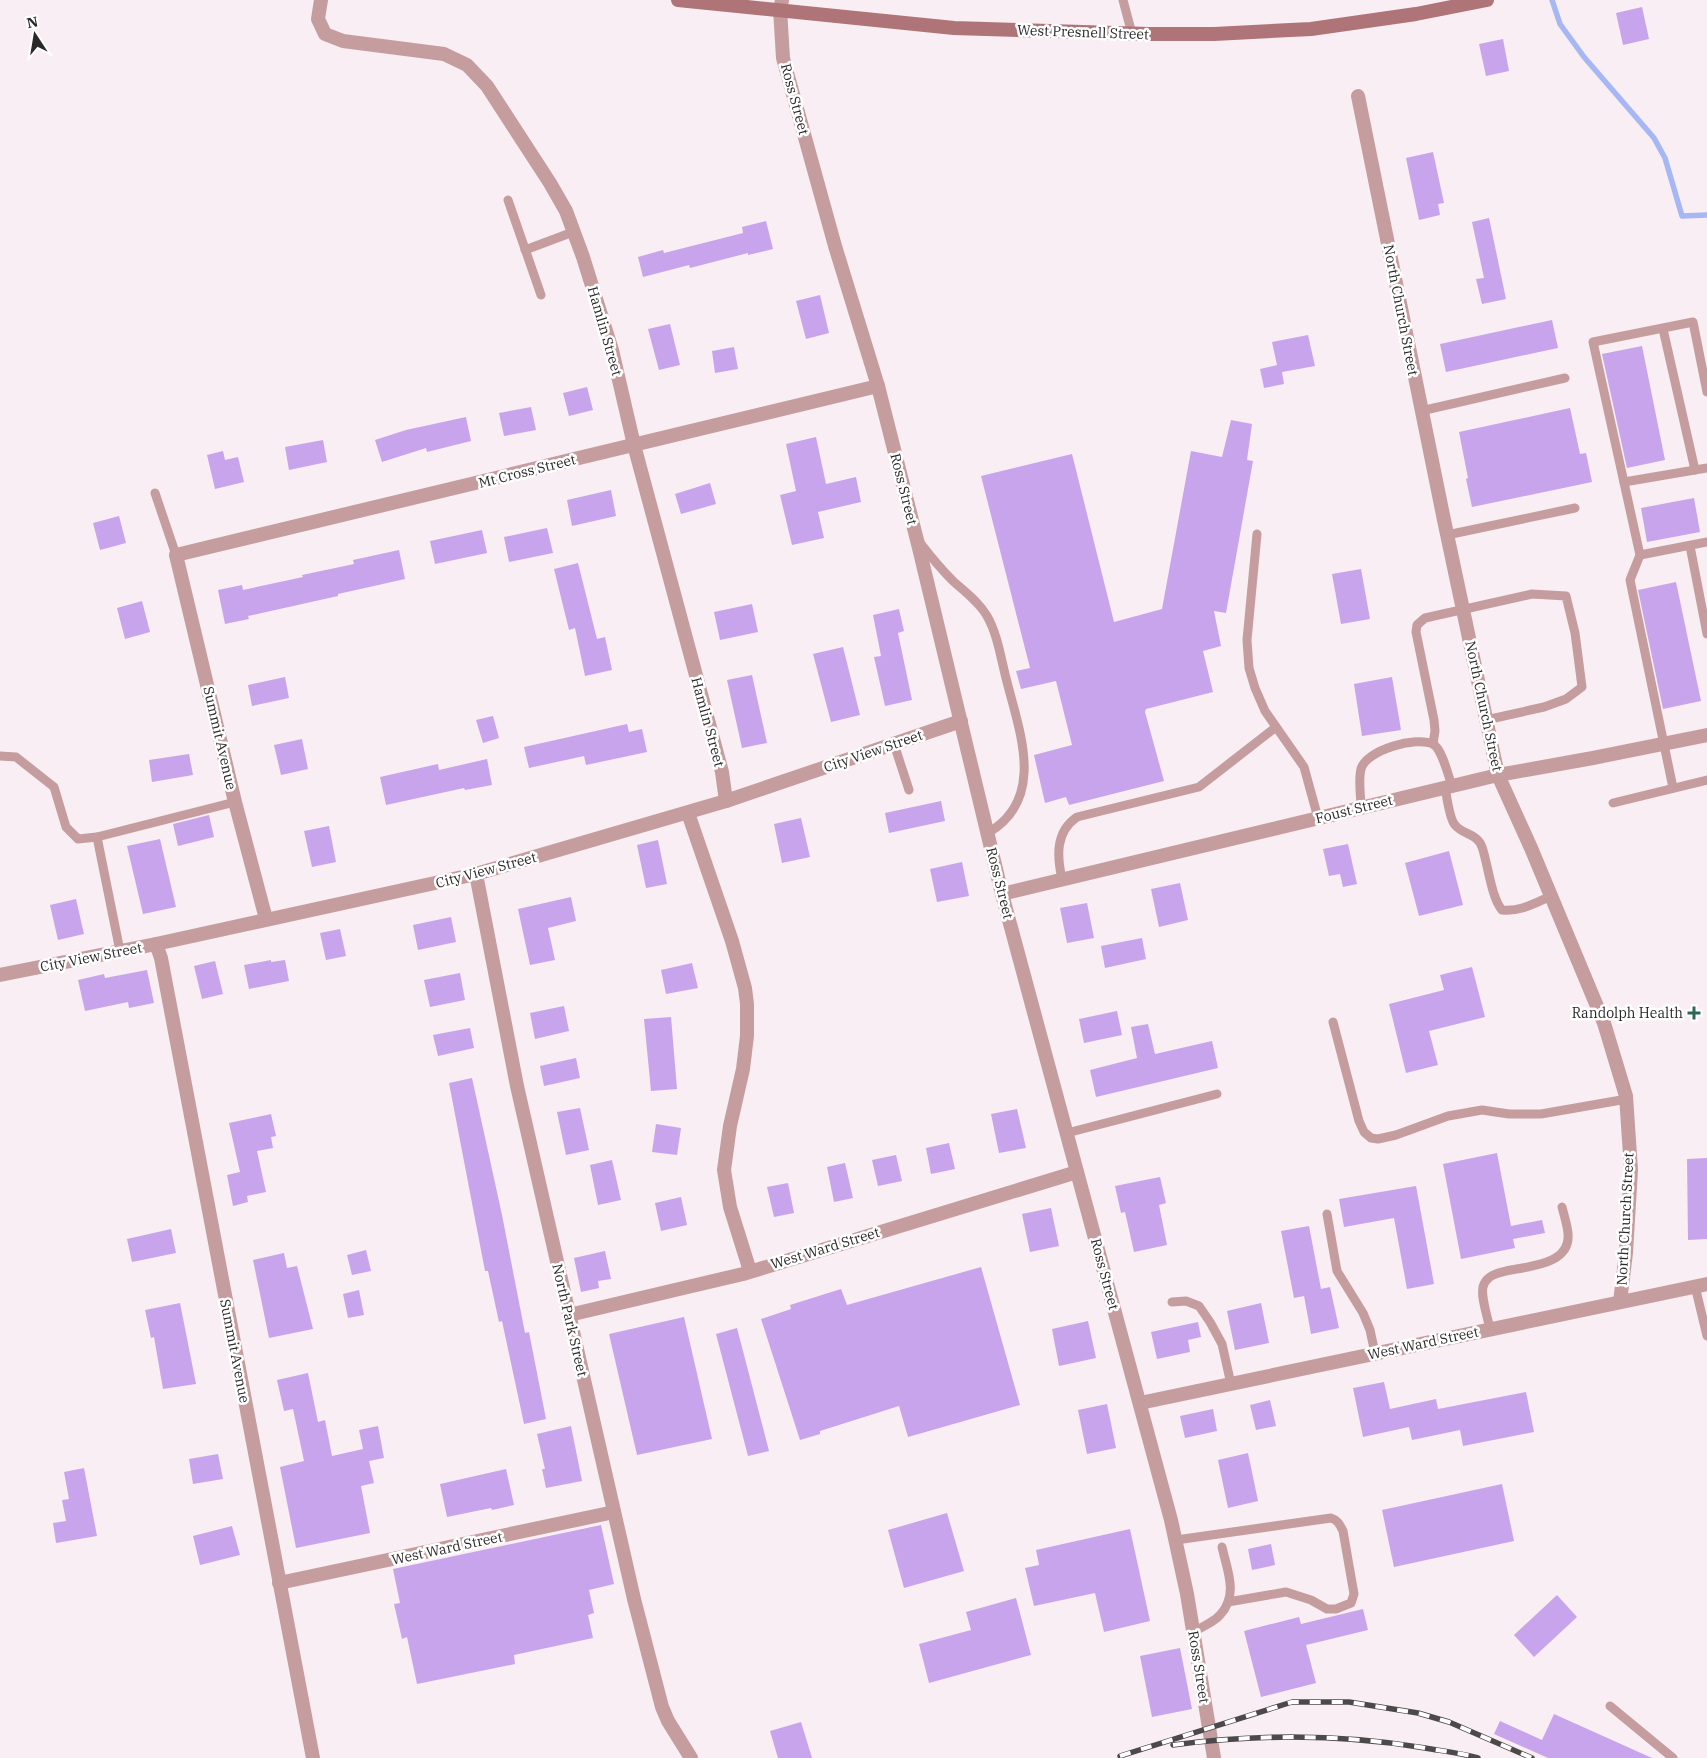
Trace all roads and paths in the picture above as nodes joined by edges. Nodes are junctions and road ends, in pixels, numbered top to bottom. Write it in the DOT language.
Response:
graph roads {
  1 [pos="321,0"];
  2 [pos="678,0"];
  3 [pos="1123,0"];
  4 [pos="1487,0"];
  5 [pos="781,5"];
  6 [pos="1132,34"];
  7 [pos="1358,96"];
  8 [pos="508,200"];
  9 [pos="574,232"];
  10 [pos="526,250"];
  11 [pos="541,295"];
  12 [pos="1663,328"];
  13 [pos="1565,378"];
  14 [pos="878,386"];
  15 [pos="1707,392"];
  16 [pos="1422,411"];
  17 [pos="634,445"];
  18 [pos="1707,468"];
  19 [pos="1695,470"];
  20 [pos="1624,482"];
  21 [pos="155,493"];
  22 [pos="1575,508"];
  23 [pos="1257,534"];
  24 [pos="1446,535"];
  25 [pos="917,539"];
  26 [pos="1707,542"];
  27 [pos="1690,546"];
  28 [pos="176,555"];
  29 [pos="1640,555"];
  30 [pos="1462,609"];
  31 [pos="1707,634"];
  32 [pos="1486,720"];
  33 [pos="961,721"];
  34 [pos="1276,727"];
  35 [pos="1707,735"];
  36 [pos="1665,743"];
  37 [pos="894,744"];
  38 [pos="1433,744"];
  39 [pos="0,756"];
  40 [pos="1498,774"];
  41 [pos="1707,780"];
  42 [pos="1449,786"];
  43 [pos="1673,788"];
  44 [pos="909,790"];
  45 [pos="726,801"];
  46 [pos="235,802"];
  47 [pos="1613,803"];
  48 [pos="1361,808"];
  49 [pos="688,813"];
  50 [pos="1318,818"];
  51 [pos="988,833"];
  52 [pos="97,837"];
  53 [pos="476,874"];
  54 [pos="1062,880"];
  55 [pos="1002,894"];
  56 [pos="1551,896"];
  57 [pos="266,920"];
  58 [pos="156,944"];
  59 [pos="120,951"];
  60 [pos="0,975"];
  61 [pos="1333,1022"];
  62 [pos="1217,1094"];
  63 [pos="1627,1099"];
  64 [pos="1067,1133"];
  65 [pos="1077,1172"];
  66 [pos="1562,1207"];
  67 [pos="1327,1214"];
  68 [pos="750,1271"];
  69 [pos="1701,1285"];
  70 [pos="1172,1302"];
  71 [pos="1620,1302"];
  72 [pos="569,1315"];
  73 [pos="1490,1329"];
  74 [pos="1707,1336"];
  75 [pos="1375,1354"];
  76 [pos="1231,1384"];
  77 [pos="1140,1403"];
  78 [pos="614,1512"];
  79 [pos="1176,1540"];
  80 [pos="1222,1547"];
  81 [pos="279,1583"];
  82 [pos="1228,1602"];
  83 [pos="1194,1632"];
  84 [pos="1610,1706"];
  85 [pos="313,1758"];
  86 [pos="691,1758"];
  87 [pos="1214,1758"];
  88 [pos="1673,1758"];
  1 -- 9 [label="street, Hamlin Street"];
  2 -- 5 [label="main road, West Presnell Street"];
  3 -- 6 [label="lane"];
  4 -- 6 [label="main road, West Presnell Street"];
  5 -- 6 [label="main road, West Presnell Street"];
  5 -- 14 [label="street, Ross Street"];
  7 -- 16 [label="street, North Church Street"];
  8 -- 10 [label="lane"];
  9 -- 10 [label="lane"];
  9 -- 17 [label="street, Hamlin Street"];
  10 -- 11 [label="lane"];
  12 -- 15 [label="lane"];
  12 -- 19 [label="lane"];
  12 -- 20 [label="lane"];
  13 -- 16 [label="lane"];
  14 -- 17 [label="street, Mt Cross Street"];
  14 -- 25 [label="street, Ross Street"];
  16 -- 24 [label="street, North Church Street"];
  17 -- 28 [label="street, Mt Cross Street"];
  17 -- 45 [label="street, Hamlin Street"];
  18 -- 19 [label="lane"];
  19 -- 20 [label="lane"];
  20 -- 29 [label="lane"];
  21 -- 28 [label="lane"];
  22 -- 24 [label="lane"];
  23 -- 34 [label="lane"];
  24 -- 30 [label="street, North Church Street"];
  25 -- 33 [label="street, Ross Street"];
  25 -- 51 [label="lane"];
  26 -- 27 [label="lane"];
  27 -- 29 [label="lane"];
  27 -- 31 [label="lane"];
  28 -- 46 [label="street, Summit Avenue"];
  29 -- 36 [label="lane"];
  30 -- 32 [label="street, North Church Street"];
  30 -- 32 [label="lane"];
  30 -- 38 [label="lane"];
  32 -- 40 [label="street, North Church Street"];
  33 -- 37 [label="street, City View Street"];
  33 -- 51 [label="street, Ross Street"];
  34 -- 50 [label="lane"];
  34 -- 54 [label="lane"];
  35 -- 36 [label="street, Foust Street"];
  36 -- 40 [label="street, Foust Street"];
  36 -- 43 [label="lane"];
  37 -- 44 [label="lane"];
  37 -- 45 [label="street, City View Street"];
  38 -- 42 [label="lane"];
  38 -- 48 [label="lane"];
  39 -- 52 [label="lane"];
  40 -- 42 [label="street, Foust Street"];
  40 -- 56 [label="street, North Church Street"];
  41 -- 43 [label="lane"];
  42 -- 48 [label="street, Foust Street"];
  42 -- 56 [label="lane"];
  43 -- 47 [label="lane"];
  45 -- 49 [label="street, City View Street"];
  46 -- 52 [label="lane"];
  46 -- 57 [label="street, Summit Avenue"];
  48 -- 50 [label="street, Foust Street"];
  49 -- 53 [label="street, City View Street"];
  49 -- 68 [label="street"];
  50 -- 54 [label="street, Foust Street"];
  51 -- 55 [label="street, Ross Street"];
  52 -- 59 [label="lane"];
  53 -- 57 [label="street, City View Street"];
  53 -- 72 [label="street, North Park Street"];
  54 -- 55 [label="street, Foust Street"];
  55 -- 64 [label="street, Ross Street"];
  56 -- 63 [label="street, North Church Street"];
  57 -- 58 [label="street, City View Street"];
  58 -- 59 [label="street, City View Street"];
  58 -- 81 [label="street, Summit Avenue"];
  59 -- 60 [label="street, City View Street"];
  61 -- 63 [label="lane"];
  62 -- 64 [label="lane"];
  63 -- 71 [label="street, North Church Street"];
  64 -- 65 [label="street, Ross Street"];
  65 -- 68 [label="street, West Ward Street"];
  65 -- 77 [label="street, Ross Street"];
  66 -- 73 [label="lane"];
  67 -- 75 [label="lane"];
  68 -- 72 [label="street, West Ward Street"];
  69 -- 71 [label="street, West Ward Street"];
  69 -- 74 [label="lane"];
  70 -- 76 [label="lane"];
  71 -- 73 [label="street, West Ward Street"];
  72 -- 78 [label="street, North Park Street"];
  73 -- 75 [label="street, West Ward Street"];
  75 -- 76 [label="street, West Ward Street"];
  76 -- 77 [label="street, West Ward Street"];
  77 -- 79 [label="street, Ross Street"];
  78 -- 81 [label="street, West Ward Street"];
  78 -- 86 [label="street, North Park Street"];
  79 -- 82 [label="lane"];
  79 -- 83 [label="street, Ross Street"];
  80 -- 82 [label="lane"];
  81 -- 85 [label="street, Summit Avenue"];
  82 -- 83 [label="lane"];
  83 -- 87 [label="street, Ross Street"];
  84 -- 88 [label="lane"];
}
